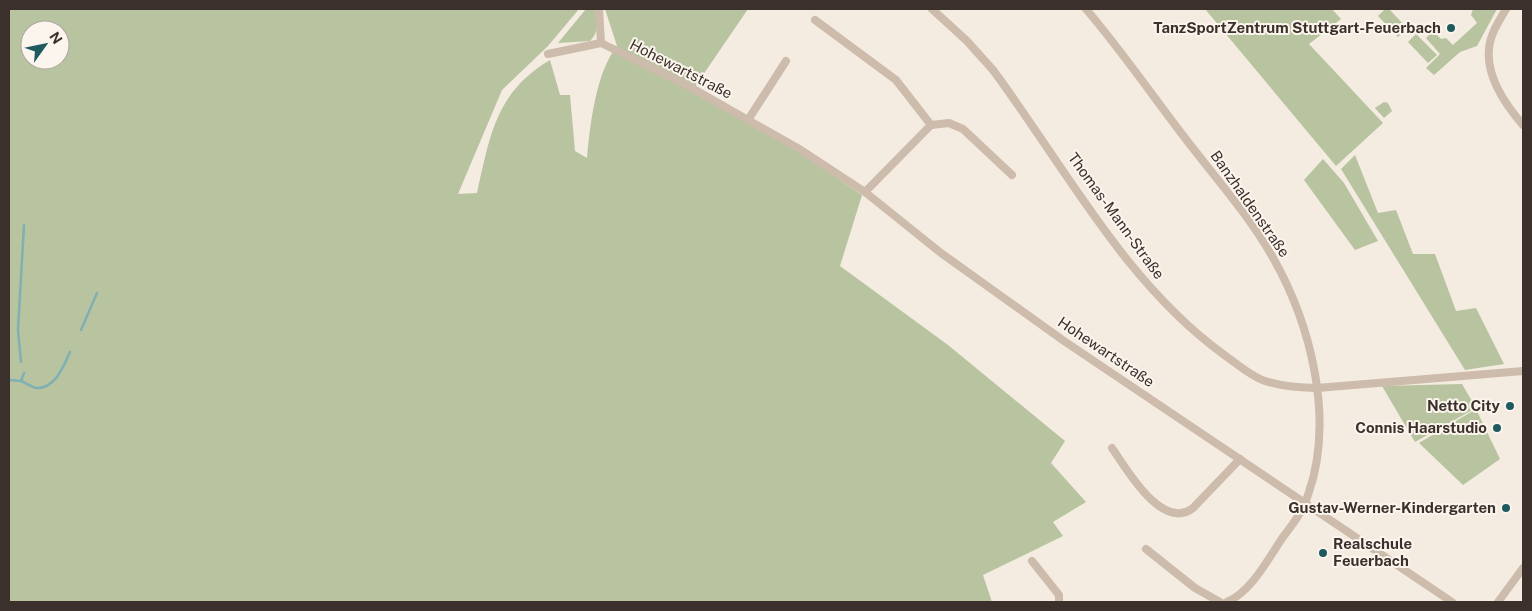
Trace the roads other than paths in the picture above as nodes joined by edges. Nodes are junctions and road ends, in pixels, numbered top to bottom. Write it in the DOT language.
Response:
graph roads {
  1 [pos="598,9"];
  2 [pos="932,9"];
  3 [pos="1086,9"];
  4 [pos="1506,9"];
  5 [pos="815,20"];
  6 [pos="601,43"];
  7 [pos="548,54"];
  8 [pos="786,62"];
  9 [pos="748,120"];
  10 [pos="931,125"];
  11 [pos="1523,125"];
  12 [pos="1012,175"];
  13 [pos="865,192"];
  14 [pos="1523,371"];
  15 [pos="1317,388"];
  16 [pos="1112,448"];
  17 [pos="1240,459"];
  18 [pos="1304,504"];
  19 [pos="1146,549"];
  20 [pos="1032,562"];
  21 [pos="1523,568"];
  22 [pos="1059,602"];
  23 [pos="1220,602"];
  24 [pos="1227,602"];
  25 [pos="1452,602"];
  26 [pos="1498,602"];
  1 -- 6 [label="street"];
  2 -- 15 [label="street, Thomas-Mann-Straße"];
  3 -- 15 [label="street, Banzhaldenstraße"];
  4 -- 11 [label="street"];
  5 -- 10 [label="street"];
  6 -- 7 [label="street"];
  6 -- 9 [label="street, Hohewartstraße"];
  8 -- 9 [label="street"];
  9 -- 13 [label="street, Hohewartstraße"];
  10 -- 12 [label="street"];
  10 -- 13 [label="street"];
  13 -- 17 [label="street, Hohewartstraße"];
  14 -- 15 [label="street, Thomas-Mann-Straße"];
  15 -- 18 [label="street, Banzhaldenstraße"];
  16 -- 17 [label="street"];
  17 -- 18 [label="street, Hohewartstraße"];
  18 -- 24 [label="street, Banzhaldenstraße"];
  18 -- 25 [label="street, Hohewartstraße"];
  19 -- 23 [label="street"];
  20 -- 22 [label="street"];
  21 -- 26 [label="street"];
}
